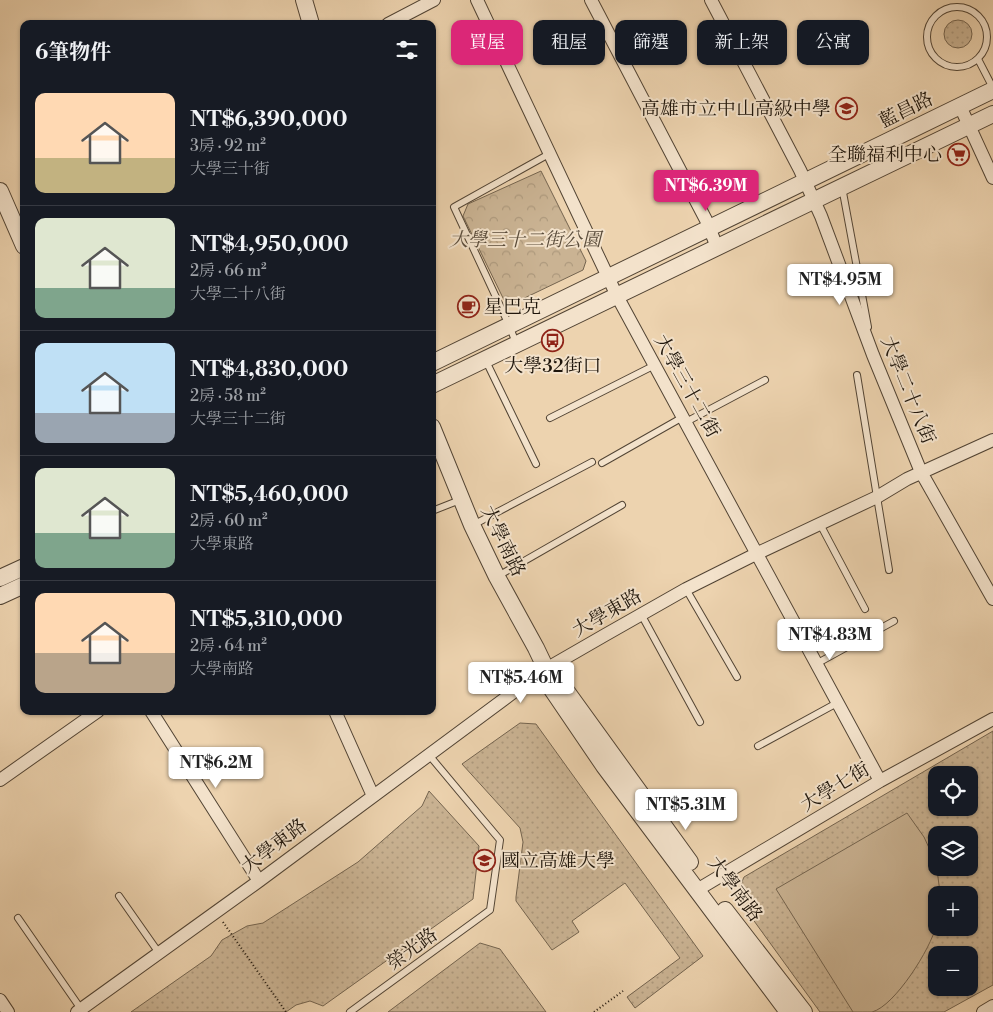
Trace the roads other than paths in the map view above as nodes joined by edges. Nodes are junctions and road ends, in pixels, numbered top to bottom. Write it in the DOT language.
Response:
graph roads {
  1 [pos="304,0"];
  2 [pos="434,0"];
  3 [pos="477,0"];
  4 [pos="591,0"];
  5 [pos="711,0"];
  6 [pos="310,20"];
  7 [pos="396,20"];
  8 [pos="978,59"];
  9 [pos="993,89"];
  10 [pos="960,106"];
  11 [pos="993,114"];
  12 [pos="968,126"];
  13 [pos="549,154"];
  14 [pos="993,178"];
  15 [pos="805,181"];
  16 [pos="842,187"];
  17 [pos="0,192"];
  18 [pos="813,200"];
  19 [pos="709,228"];
  20 [pos="20,237"];
  21 [pos="717,247"];
  22 [pos="608,278"];
  23 [pos="617,296"];
  24 [pos="510,325"];
  25 [pos="517,344"];
  26 [pos="873,355"];
  27 [pos="485,359"];
  28 [pos="436,361"];
  29 [pos="655,365"];
  30 [pos="857,375"];
  31 [pos="765,380"];
  32 [pos="436,383"];
  33 [pos="550,418"];
  34 [pos="685,420"];
  35 [pos="436,437"];
  36 [pos="993,440"];
  37 [pos="592,462"];
  38 [pos="602,463"];
  39 [pos="536,464"];
  40 [pos="921,472"];
  41 [pos="877,497"];
  42 [pos="461,500"];
  43 [pos="622,505"];
  44 [pos="436,509"];
  45 [pos="820,524"];
  46 [pos="472,525"];
  47 [pos="756,554"];
  48 [pos="20,569"];
  49 [pos="889,570"];
  50 [pos="497,577"];
  51 [pos="0,578"];
  52 [pos="20,587"];
  53 [pos="686,589"];
  54 [pos="1,596"];
  55 [pos="993,599"];
  56 [pos="865,609"];
  57 [pos="641,614"];
  58 [pos="894,621"];
  59 [pos="816,664"];
  60 [pos="546,670"];
  61 [pos="736,677"];
  62 [pos="837,702"];
  63 [pos="92,715"];
  64 [pos="154,715"];
  65 [pos="337,715"];
  66 [pos="993,718"];
  67 [pos="700,722"];
  68 [pos="758,746"];
  69 [pos="429,755"];
  70 [pos="0,780"];
  71 [pos="880,781"];
  72 [pos="373,796"];
  73 [pos="258,881"];
  74 [pos="702,888"];
  75 [pos="119,896"];
  76 [pos="18,918"];
  77 [pos="159,953"];
  78 [pos="0,1000"];
  79 [pos="993,1006"];
  80 [pos="78,1011"];
  81 [pos="8,1012"];
  82 [pos="350,1012"];
  83 [pos="788,1012"];
  84 [pos="804,1012"];
  85 [pos="983,1012"];
  1 -- 6 [label="street"];
  2 -- 7 [label="street"];
  3 -- 13 [label="street, 大學三十二街"];
  4 -- 19 [label="street"];
  5 -- 15 [label="street, 大學二十八街"];
  8 -- 8 [label="lane"];
  8 -- 9 [label="lane"];
  9 -- 10 [label="street, 藍昌路"];
  10 -- 12 [label="street"];
  10 -- 15 [label="street, 藍昌路"];
  11 -- 12 [label="street"];
  12 -- 14 [label="street"];
  12 -- 16 [label="street"];
  13 -- 22 [label="street, 大學三十二街"];
  13 -- 24 [label="lane"];
  15 -- 18 [label="street, 大學二十八街"];
  15 -- 19 [label="street, 藍昌路"];
  16 -- 18 [label="street"];
  16 -- 26 [label="lane"];
  17 -- 20 [label="street"];
  18 -- 21 [label="street"];
  18 -- 26 [label="street, 大學二十八街"];
  19 -- 21 [label="street"];
  19 -- 22 [label="street, 藍昌路"];
  21 -- 23 [label="street"];
  22 -- 23 [label="street, 大學三十二街"];
  22 -- 24 [label="street, 藍昌路"];
  23 -- 25 [label="street"];
  23 -- 29 [label="street, 大學三十二街"];
  24 -- 25 [label="lane"];
  24 -- 28 [label="street, 藍昌路"];
  25 -- 27 [label="street"];
  26 -- 40 [label="street, 大學二十八街"];
  27 -- 32 [label="street"];
  27 -- 39 [label="lane"];
  29 -- 33 [label="lane"];
  29 -- 34 [label="street, 大學三十二街"];
  30 -- 41 [label="lane"];
  31 -- 34 [label="lane"];
  34 -- 38 [label="lane"];
  34 -- 47 [label="street, 大學三十二街"];
  35 -- 42 [label="street, 大學南路"];
  36 -- 40 [label="street, 大學東路"];
  37 -- 46 [label="lane"];
  40 -- 41 [label="street, 大學東路"];
  40 -- 55 [label="street, 大學二十八街"];
  41 -- 45 [label="street, 大學東路"];
  41 -- 49 [label="lane"];
  42 -- 44 [label="lane"];
  42 -- 46 [label="street, 大學南路"];
  43 -- 50 [label="lane"];
  45 -- 47 [label="street, 大學東路"];
  45 -- 56 [label="lane"];
  46 -- 50 [label="street, 大學南路"];
  47 -- 53 [label="street, 大學東路"];
  47 -- 59 [label="street, 大學三十二街"];
  48 -- 51 [label="street"];
  50 -- 60 [label="street, 大學南路"];
  52 -- 54 [label="street"];
  53 -- 57 [label="street, 大學東路"];
  53 -- 61 [label="lane"];
  57 -- 60 [label="street, 大學東路"];
  57 -- 67 [label="lane"];
  58 -- 59 [label="lane"];
  59 -- 62 [label="street, 大學三十二街"];
  60 -- 69 [label="street, 大學東路"];
  60 -- 74 [label="street, 大學南路"];
  62 -- 68 [label="lane"];
  62 -- 71 [label="street, 大學三十二街"];
  63 -- 70 [label="street"];
  64 -- 73 [label="street"];
  65 -- 72 [label="street"];
  66 -- 71 [label="street, 大學七街"];
  69 -- 72 [label="street, 大學東路"];
  69 -- 82 [label="lane, 榮光路"];
  71 -- 74 [label="street, 大學七街"];
  72 -- 73 [label="street, 大學東路"];
  73 -- 77 [label="street, 大學東路"];
  74 -- 83 [label="street, 大學南路"];
  74 -- 84 [label="street, 大學南路"];
  75 -- 77 [label="lane"];
  76 -- 80 [label="lane"];
  77 -- 80 [label="street, 大學東路"];
  78 -- 81 [label="street"];
  79 -- 85 [label="street"];
}
